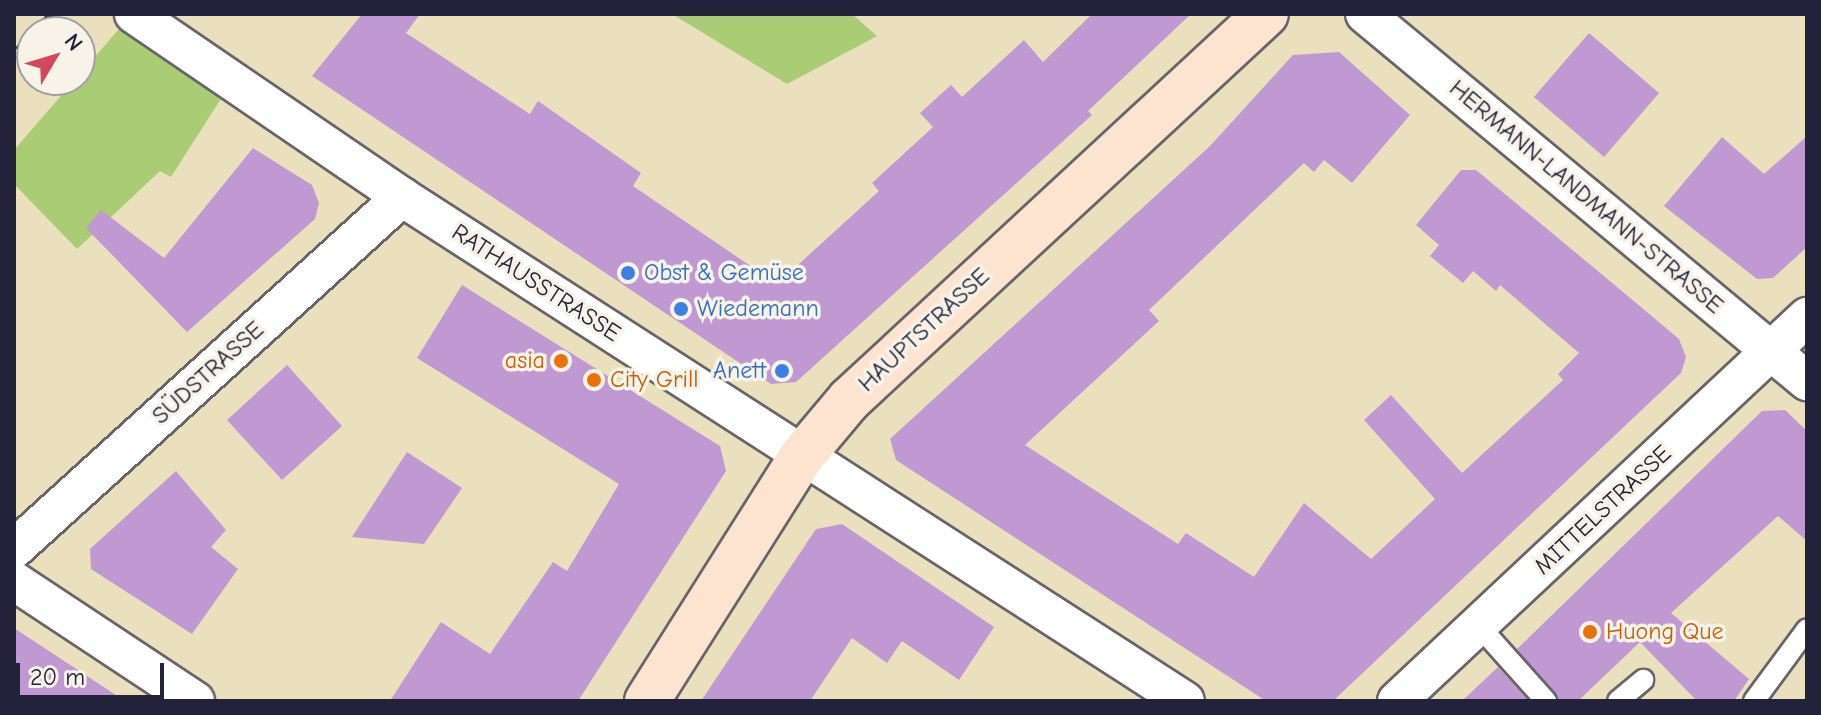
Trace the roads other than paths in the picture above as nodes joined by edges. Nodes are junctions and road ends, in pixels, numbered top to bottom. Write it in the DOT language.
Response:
graph roads {
  1 [pos="134,14"];
  2 [pos="1266,14"];
  3 [pos="1365,14"];
  4 [pos="402,197"];
  5 [pos="1807,317"];
  6 [pos="1770,351"];
  7 [pos="1807,381"];
  8 [pos="802,456"];
  9 [pos="14,549"];
  10 [pos="14,581"];
  11 [pos="1479,626"];
  12 [pos="1807,629"];
  13 [pos="1643,680"];
  14 [pos="195,701"];
  15 [pos="647,701"];
  16 [pos="1185,701"];
  17 [pos="1397,701"];
  18 [pos="1546,701"];
  19 [pos="1618,701"];
  20 [pos="1754,701"];
  1 -- 4 [label="street, RATHAUSSTRASSE"];
  2 -- 8 [label="main road, HAUPTSTRASSE"];
  3 -- 6 [label="street, HERMANN-LANDMANN-STRASSE"];
  4 -- 8 [label="street, RATHAUSSTRASSE"];
  4 -- 9 [label="street, SÜDSTRASSE"];
  5 -- 6 [label="street, MITTELSTRASSE"];
  6 -- 7 [label="street, HERMANN-LANDMANN-STRASSE"];
  6 -- 11 [label="street, MITTELSTRASSE"];
  8 -- 15 [label="main road, HAUPTSTRASSE"];
  8 -- 16 [label="street, RATHAUSSTRASSE"];
  10 -- 14 [label="street"];
  11 -- 17 [label="street, MITTELSTRASSE"];
  11 -- 18 [label="lane"];
  12 -- 20 [label="lane"];
  13 -- 19 [label="lane"];
}
